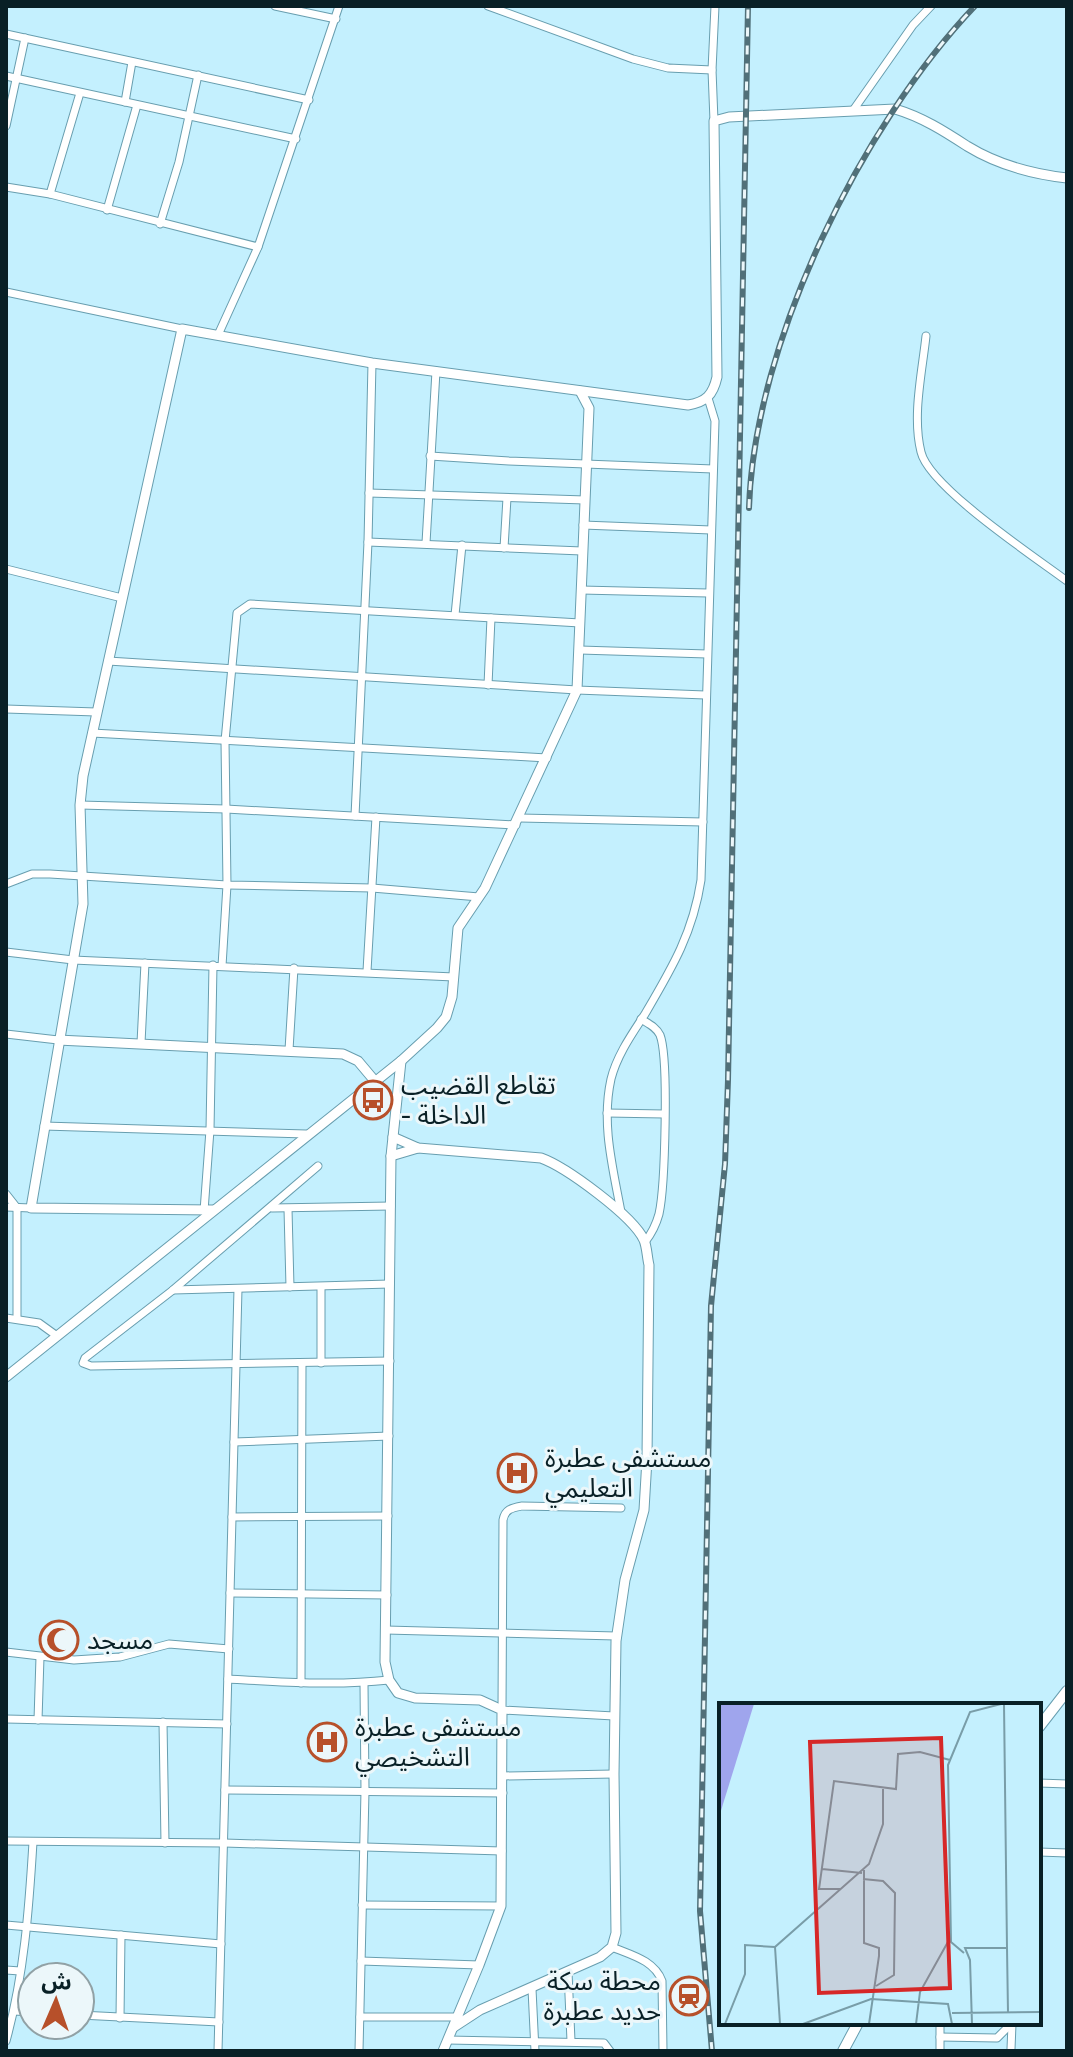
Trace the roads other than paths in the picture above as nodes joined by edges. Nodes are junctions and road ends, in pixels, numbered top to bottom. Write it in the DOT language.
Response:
graph roads {
  1 [pos="275,6"];
  2 [pos="339,6"];
  3 [pos="488,6"];
  4 [pos="715,6"];
  5 [pos="931,6"];
  6 [pos="336,19"];
  7 [pos="6,34"];
  8 [pos="25,38"];
  9 [pos="132,62"];
  10 [pos="712,70"];
  11 [pos="198,75"];
  12 [pos="6,76"];
  13 [pos="18,79"];
  14 [pos="80,93"];
  15 [pos="309,100"];
  16 [pos="125,102"];
  17 [pos="137,105"];
  18 [pos="854,109"];
  19 [pos="191,116"];
  20 [pos="714,121"];
  21 [pos="6,126"];
  22 [pos="296,139"];
  23 [pos="1067,178"];
  24 [pos="6,187"];
  25 [pos="50,194"];
  26 [pos="107,210"];
  27 [pos="160,224"];
  28 [pos="258,247"];
  29 [pos="6,292"];
  30 [pos="182,329"];
  31 [pos="218,335"];
  32 [pos="926,336"];
  33 [pos="372,363"];
  34 [pos="436,371"];
  35 [pos="580,391"];
  36 [pos="602,393"];
  37 [pos="708,398"];
  38 [pos="589,408"];
  39 [pos="430,456"];
  40 [pos="587,465"];
  41 [pos="713,469"];
  42 [pos="369,493"];
  43 [pos="428,495"];
  44 [pos="507,498"];
  45 [pos="585,500"];
  46 [pos="583,525"];
  47 [pos="711,530"];
  48 [pos="368,542"];
  49 [pos="426,543"];
  50 [pos="462,545"];
  51 [pos="504,548"];
  52 [pos="582,551"];
  53 [pos="6,569"];
  54 [pos="1067,581"];
  55 [pos="581,590"];
  56 [pos="708,593"];
  57 [pos="122,598"];
  58 [pos="365,609"];
  59 [pos="455,615"];
  60 [pos="491,618"];
  61 [pos="580,623"];
  62 [pos="580,650"];
  63 [pos="707,654"];
  64 [pos="108,661"];
  65 [pos="231,668"];
  66 [pos="362,677"];
  67 [pos="488,685"];
  68 [pos="577,690"];
  69 [pos="705,695"];
  70 [pos="6,709"];
  71 [pos="96,712"];
  72 [pos="92,733"];
  73 [pos="225,741"];
  74 [pos="359,748"];
  75 [pos="547,758"];
  76 [pos="80,805"];
  77 [pos="226,809"];
  78 [pos="355,816"];
  79 [pos="376,817"];
  80 [pos="518,822"];
  81 [pos="703,822"];
  82 [pos="83,877"];
  83 [pos="6,884"];
  84 [pos="227,885"];
  85 [pos="372,888"];
  86 [pos="479,897"];
  87 [pos="6,952"];
  88 [pos="73,960"];
  89 [pos="145,963"];
  90 [pos="218,966"];
  91 [pos="294,968"];
  92 [pos="367,971"];
  93 [pos="454,977"];
  94 [pos="641,1019"];
  95 [pos="6,1034"];
  96 [pos="58,1040"];
  97 [pos="141,1043"];
  98 [pos="212,1046"];
  99 [pos="289,1050"];
  100 [pos="401,1061"];
  101 [pos="374,1081"];
  102 [pos="395,1105"];
  103 [pos="607,1113"];
  104 [pos="664,1114"];
  105 [pos="44,1126"];
  106 [pos="210,1130"];
  107 [pos="306,1134"];
  108 [pos="393,1137"];
  109 [pos="418,1148"];
  110 [pos="391,1156"];
  111 [pos="318,1166"];
  112 [pos="6,1194"];
  113 [pos="391,1206"];
  114 [pos="6,1207"];
  115 [pos="17,1208"];
  116 [pos="31,1208"];
  117 [pos="272,1208"];
  118 [pos="288,1209"];
  119 [pos="208,1211"];
  120 [pos="621,1212"];
  121 [pos="645,1242"];
  122 [pos="390,1284"];
  123 [pos="290,1287"];
  124 [pos="321,1287"];
  125 [pos="238,1289"];
  126 [pos="173,1290"];
  127 [pos="6,1318"];
  128 [pos="17,1318"];
  129 [pos="57,1336"];
  130 [pos="390,1361"];
  131 [pos="321,1363"];
  132 [pos="302,1364"];
  133 [pos="236,1365"];
  134 [pos="6,1377"];
  135 [pos="389,1436"];
  136 [pos="302,1439"];
  137 [pos="234,1442"];
  138 [pos="621,1508"];
  139 [pos="388,1516"];
  140 [pos="232,1517"];
  141 [pos="302,1517"];
  142 [pos="230,1593"];
  143 [pos="301,1595"];
  144 [pos="387,1595"];
  145 [pos="386,1630"];
  146 [pos="502,1634"];
  147 [pos="616,1636"];
  148 [pos="229,1649"];
  149 [pos="6,1652"];
  150 [pos="40,1657"];
  151 [pos="228,1679"];
  152 [pos="389,1680"];
  153 [pos="301,1683"];
  154 [pos="364,1683"];
  155 [pos="1067,1692"];
  156 [pos="502,1710"];
  157 [pos="614,1716"];
  158 [pos="6,1719"];
  159 [pos="38,1720"];
  160 [pos="163,1722"];
  161 [pos="227,1724"];
  162 [pos="1041,1724"];
  163 [pos="614,1774"];
  164 [pos="503,1776"];
  165 [pos="1041,1783"];
  166 [pos="1067,1784"];
  167 [pos="225,1790"];
  168 [pos="365,1791"];
  169 [pos="503,1793"];
  170 [pos="6,1841"];
  171 [pos="33,1842"];
  172 [pos="165,1843"];
  173 [pos="224,1843"];
  174 [pos="363,1848"];
  175 [pos="502,1851"];
  176 [pos="1041,1852"];
  177 [pos="1067,1853"];
  178 [pos="362,1905"];
  179 [pos="501,1906"];
  180 [pos="6,1925"];
  181 [pos="27,1927"];
  182 [pos="121,1935"];
  183 [pos="221,1944"];
  184 [pos="612,1947"];
  185 [pos="22,1961"];
  186 [pos="361,1961"];
  187 [pos="479,1965"];
  188 [pos="568,1972"];
  189 [pos="532,1989"];
  190 [pos="16,1998"];
  191 [pos="14,2011"];
  192 [pos="96,2016"];
  193 [pos="360,2017"];
  194 [pos="459,2017"];
  195 [pos="120,2018"];
  196 [pos="219,2022"];
  197 [pos="857,2025"];
  198 [pos="940,2025"];
  199 [pos="1010,2025"];
  200 [pos="1012,2025"];
  201 [pos="454,2027"];
  202 [pos="940,2037"];
  203 [pos="997,2038"];
  204 [pos="448,2040"];
  205 [pos="6,2041"];
  206 [pos="571,2041"];
  207 [pos="535,2042"];
  208 [pos="1011,2050"];
  209 [pos="218,2051"];
  210 [pos="359,2051"];
  211 [pos="443,2051"];
  212 [pos="535,2051"];
  213 [pos="610,2051"];
  214 [pos="663,2051"];
  215 [pos="843,2051"];
  216 [pos="940,2051"];
  1 -- 6 [label="street"];
  2 -- 6 [label="street"];
  3 -- 10 [label="street"];
  4 -- 10 [label="street"];
  5 -- 18 [label="street"];
  6 -- 15 [label="street"];
  7 -- 8 [label="street"];
  8 -- 9 [label="street"];
  8 -- 13 [label="street"];
  9 -- 11 [label="street"];
  9 -- 16 [label="street"];
  10 -- 20 [label="street"];
  11 -- 15 [label="street"];
  11 -- 19 [label="street"];
  12 -- 13 [label="street"];
  13 -- 14 [label="street"];
  13 -- 21 [label="street"];
  14 -- 16 [label="street"];
  14 -- 25 [label="street"];
  15 -- 22 [label="street"];
  16 -- 17 [label="street"];
  17 -- 19 [label="street"];
  17 -- 26 [label="street"];
  18 -- 20 [label="street"];
  18 -- 23 [label="street"];
  19 -- 22 [label="street"];
  19 -- 27 [label="street"];
  20 -- 37 [label="street"];
  22 -- 28 [label="street"];
  24 -- 25 [label="street"];
  25 -- 26 [label="street"];
  26 -- 27 [label="street"];
  27 -- 28 [label="street"];
  28 -- 31 [label="street"];
  29 -- 30 [label="street"];
  30 -- 31 [label="street"];
  30 -- 57 [label="street"];
  31 -- 33 [label="street"];
  32 -- 54 [label="street"];
  33 -- 34 [label="street"];
  33 -- 42 [label="street"];
  34 -- 35 [label="street"];
  34 -- 39 [label="street"];
  35 -- 36 [label="street"];
  35 -- 38 [label="street"];
  36 -- 37 [label="street"];
  36 -- 38 [label="street"];
  37 -- 41 [label="street"];
  38 -- 40 [label="street"];
  39 -- 40 [label="street"];
  39 -- 43 [label="street"];
  40 -- 41 [label="street"];
  40 -- 45 [label="street"];
  41 -- 47 [label="street"];
  42 -- 43 [label="street"];
  42 -- 48 [label="street"];
  43 -- 44 [label="street"];
  43 -- 49 [label="street"];
  44 -- 45 [label="street"];
  44 -- 51 [label="street"];
  45 -- 46 [label="street"];
  46 -- 47 [label="street"];
  46 -- 52 [label="street"];
  47 -- 56 [label="street"];
  48 -- 49 [label="street"];
  48 -- 58 [label="street"];
  49 -- 50 [label="street"];
  50 -- 51 [label="street"];
  50 -- 59 [label="street"];
  51 -- 52 [label="street"];
  52 -- 55 [label="street"];
  53 -- 57 [label="street"];
  55 -- 56 [label="street"];
  55 -- 61 [label="street"];
  56 -- 63 [label="street"];
  57 -- 64 [label="street"];
  58 -- 59 [label="street"];
  58 -- 65 [label="street"];
  58 -- 66 [label="street"];
  59 -- 60 [label="street"];
  60 -- 61 [label="street"];
  60 -- 67 [label="street"];
  61 -- 62 [label="street"];
  62 -- 63 [label="street"];
  62 -- 68 [label="street"];
  63 -- 69 [label="street"];
  64 -- 65 [label="street"];
  64 -- 71 [label="street"];
  65 -- 66 [label="street"];
  65 -- 73 [label="street"];
  66 -- 67 [label="street"];
  66 -- 74 [label="street"];
  67 -- 68 [label="street"];
  68 -- 69 [label="street"];
  68 -- 75 [label="street"];
  69 -- 81 [label="street"];
  70 -- 71 [label="street"];
  71 -- 72 [label="street"];
  72 -- 73 [label="street"];
  72 -- 76 [label="street"];
  73 -- 74 [label="street"];
  73 -- 77 [label="street"];
  74 -- 75 [label="street"];
  74 -- 78 [label="street"];
  75 -- 80 [label="street"];
  76 -- 77 [label="street"];
  76 -- 82 [label="street"];
  77 -- 78 [label="street"];
  77 -- 84 [label="street"];
  78 -- 79 [label="street"];
  79 -- 80 [label="street"];
  79 -- 85 [label="street"];
  80 -- 81 [label="street"];
  80 -- 86 [label="street"];
  81 -- 94 [label="street"];
  82 -- 83 [label="street"];
  82 -- 84 [label="street"];
  82 -- 88 [label="street"];
  84 -- 85 [label="street"];
  84 -- 90 [label="street"];
  85 -- 86 [label="street"];
  85 -- 92 [label="street"];
  86 -- 93 [label="street"];
  87 -- 88 [label="street"];
  88 -- 89 [label="street"];
  88 -- 96 [label="street"];
  89 -- 90 [label="street"];
  89 -- 97 [label="street"];
  90 -- 91 [label="street"];
  90 -- 98 [label="street"];
  91 -- 92 [label="street"];
  91 -- 99 [label="street"];
  92 -- 93 [label="street"];
  93 -- 100 [label="street"];
  94 -- 103 [label="street"];
  94 -- 104 [label="street"];
  95 -- 96 [label="street"];
  96 -- 97 [label="street"];
  96 -- 105 [label="street"];
  97 -- 98 [label="street"];
  98 -- 99 [label="street"];
  98 -- 106 [label="street"];
  99 -- 101 [label="street"];
  100 -- 101 [label="street"];
  100 -- 102 [label="street"];
  101 -- 102 [label="street"];
  101 -- 107 [label="street"];
  102 -- 108 [label="street"];
  103 -- 104 [label="street"];
  103 -- 120 [label="street"];
  104 -- 121 [label="street"];
  105 -- 106 [label="street"];
  105 -- 116 [label="street"];
  106 -- 107 [label="street"];
  106 -- 119 [label="street"];
  107 -- 119 [label="street"];
  108 -- 109 [label="street"];
  108 -- 110 [label="street"];
  109 -- 110 [label="street"];
  109 -- 120 [label="street"];
  110 -- 113 [label="street"];
  111 -- 117 [label="street"];
  112 -- 115 [label="street"];
  113 -- 118 [label="street"];
  113 -- 122 [label="street"];
  114 -- 115 [label="street"];
  115 -- 116 [label="street"];
  115 -- 128 [label="street"];
  116 -- 119 [label="street"];
  117 -- 118 [label="street"];
  117 -- 126 [label="street"];
  118 -- 123 [label="street"];
  119 -- 129 [label="street"];
  120 -- 121 [label="street"];
  121 -- 147 [label="street"];
  122 -- 124 [label="street"];
  122 -- 130 [label="street"];
  123 -- 124 [label="street"];
  123 -- 125 [label="street"];
  124 -- 131 [label="street"];
  125 -- 126 [label="street"];
  125 -- 133 [label="street"];
  126 -- 133 [label="street"];
  127 -- 128 [label="street"];
  128 -- 129 [label="street"];
  129 -- 134 [label="street"];
  130 -- 131 [label="street"];
  130 -- 135 [label="street"];
  131 -- 132 [label="street"];
  132 -- 133 [label="street"];
  132 -- 136 [label="street"];
  133 -- 137 [label="street"];
  135 -- 136 [label="street"];
  135 -- 139 [label="street"];
  136 -- 137 [label="street"];
  136 -- 141 [label="street"];
  137 -- 140 [label="street"];
  138 -- 146 [label="street"];
  139 -- 141 [label="street"];
  139 -- 144 [label="street"];
  140 -- 141 [label="street"];
  140 -- 142 [label="street"];
  141 -- 143 [label="street"];
  142 -- 143 [label="street"];
  142 -- 148 [label="street"];
  143 -- 144 [label="street"];
  143 -- 153 [label="street"];
  144 -- 145 [label="street"];
  145 -- 146 [label="street"];
  145 -- 152 [label="street"];
  146 -- 147 [label="street"];
  146 -- 156 [label="street"];
  147 -- 157 [label="street"];
  148 -- 150 [label="street"];
  148 -- 151 [label="street"];
  149 -- 150 [label="street"];
  150 -- 159 [label="street"];
  151 -- 153 [label="street"];
  151 -- 161 [label="street"];
  152 -- 154 [label="street"];
  152 -- 156 [label="street"];
  153 -- 154 [label="street"];
  154 -- 168 [label="street"];
  155 -- 162 [label="main road"];
  156 -- 157 [label="street"];
  156 -- 164 [label="street"];
  157 -- 163 [label="street"];
  158 -- 159 [label="street"];
  159 -- 160 [label="street"];
  160 -- 161 [label="street"];
  160 -- 172 [label="street"];
  161 -- 167 [label="street"];
  163 -- 164 [label="street"];
  163 -- 184 [label="street"];
  164 -- 169 [label="street"];
  165 -- 166 [label="street"];
  167 -- 168 [label="street"];
  167 -- 173 [label="street"];
  168 -- 169 [label="street"];
  168 -- 174 [label="street"];
  169 -- 175 [label="street"];
  170 -- 171 [label="street"];
  171 -- 172 [label="street"];
  171 -- 181 [label="street"];
  172 -- 173 [label="street"];
  173 -- 174 [label="street"];
  173 -- 183 [label="street"];
  174 -- 175 [label="street"];
  174 -- 178 [label="street"];
  175 -- 179 [label="street"];
  176 -- 177 [label="street"];
  178 -- 179 [label="street"];
  178 -- 186 [label="street"];
  179 -- 187 [label="street"];
  180 -- 181 [label="street"];
  181 -- 182 [label="street"];
  181 -- 185 [label="street"];
  182 -- 183 [label="street"];
  182 -- 195 [label="street"];
  183 -- 196 [label="street"];
  184 -- 188 [label="street"];
  184 -- 214 [label="street"];
  186 -- 187 [label="street"];
  186 -- 193 [label="street"];
  187 -- 194 [label="street"];
  188 -- 189 [label="street"];
  188 -- 206 [label="street"];
  189 -- 201 [label="street"];
  189 -- 207 [label="street"];
  190 -- 191 [label="street"];
  191 -- 205 [label="street"];
  192 -- 195 [label="street"];
  193 -- 194 [label="street"];
  193 -- 210 [label="street"];
  194 -- 201 [label="street"];
  195 -- 196 [label="street"];
  196 -- 209 [label="street"];
  197 -- 215 [label="main road"];
  198 -- 202 [label="street"];
  199 -- 203 [label="street"];
  200 -- 208 [label="street"];
  201 -- 204 [label="street"];
  202 -- 203 [label="street"];
  202 -- 216 [label="street"];
  203 -- 208 [label="street"];
  204 -- 207 [label="street"];
  204 -- 211 [label="street"];
  206 -- 207 [label="street"];
  206 -- 213 [label="street"];
  207 -- 212 [label="street"];
}
